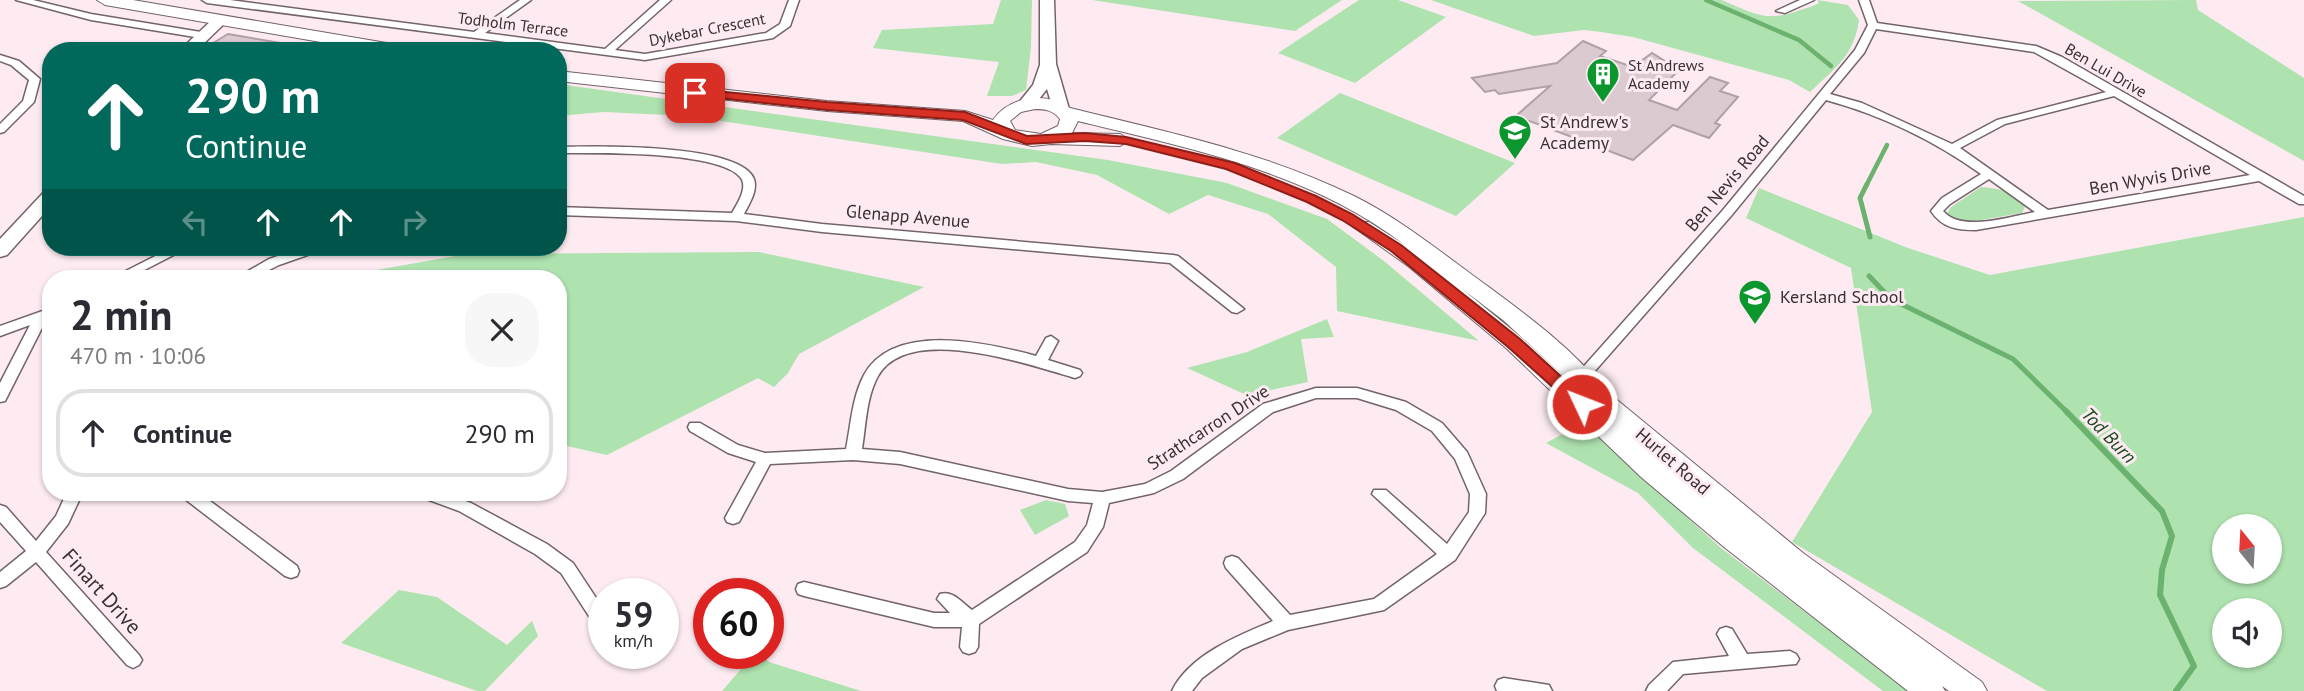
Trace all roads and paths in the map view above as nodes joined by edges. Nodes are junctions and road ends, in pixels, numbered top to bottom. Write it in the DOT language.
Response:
graph roads {
  1 [pos="21,0"];
  2 [pos="105,0"];
  3 [pos="207,0"];
  4 [pos="526,0"];
  5 [pos="666,0"];
  6 [pos="794,0"];
  7 [pos="1047,0"];
  8 [pos="1810,0"];
  9 [pos="1864,0"];
  10 [pos="1794,2"];
  11 [pos="1781,11"];
  12 [pos="219,21"];
  13 [pos="1873,25"];
  14 [pos="475,35"];
  15 [pos="201,36"];
  16 [pos="195,42"];
  17 [pos="348,42"];
  18 [pos="513,42"];
  19 [pos="567,51"];
  20 [pos="607,52"];
  21 [pos="0,58"];
  22 [pos="1048,64"];
  23 [pos="567,77"];
  24 [pos="2114,93"];
  25 [pos="1822,95"];
  26 [pos="1020,106"];
  27 [pos="905,110"];
  28 [pos="1064,111"];
  29 [pos="0,130"];
  30 [pos="1007,133"];
  31 [pos="1048,138"];
  32 [pos="1952,148"];
  33 [pos="567,150"];
  34 [pos="1989,174"];
  35 [pos="2260,177"];
  36 [pos="2303,201"];
  37 [pos="42,205"];
  38 [pos="567,211"];
  39 [pos="2046,214"];
  40 [pos="736,217"];
  41 [pos="0,251"];
  42 [pos="164,256"];
  43 [pos="291,256"];
  44 [pos="136,270"];
  45 [pos="258,270"];
  46 [pos="1237,309"];
  47 [pos="42,315"];
  48 [pos="42,321"];
  49 [pos="0,331"];
  50 [pos="1051,341"];
  51 [pos="1040,362"];
  52 [pos="1075,373"];
  53 [pos="1582,377"];
  54 [pos="0,397"];
  55 [pos="695,427"];
  56 [pos="853,454"];
  57 [pos="765,459"];
  58 [pos="1380,494"];
  59 [pos="1102,498"];
  60 [pos="72,501"];
  61 [pos="199,501"];
  62 [pos="449,501"];
  63 [pos="0,510"];
  64 [pos="733,518"];
  65 [pos="37,553"];
  66 [pos="1449,555"];
  67 [pos="1232,563"];
  68 [pos="291,571"];
  69 [pos="0,580"];
  70 [pos="804,589"];
  71 [pos="946,598"];
  72 [pos="588,601"];
  73 [pos="971,620"];
  74 [pos="1286,623"];
  75 [pos="1726,634"];
  76 [pos="969,647"];
  77 [pos="1790,659"];
  78 [pos="133,660"];
  79 [pos="1742,662"];
  80 [pos="1504,686"];
  81 [pos="1181,691"];
  82 [pos="1543,691"];
  83 [pos="1655,691"];
  84 [pos="1930,691"];
  85 [pos="1972,691"];
  1 -- 15 [label="street"];
  2 -- 12 [label="main road"];
  3 -- 14 [label="street, Todholm Terrace"];
  4 -- 14 [label="street"];
  5 -- 20 [label="street"];
  6 -- 20 [label="street, Dykebar Crescent"];
  7 -- 22 [label="street"];
  8 -- 10 [label="street"];
  9 -- 13 [label="street"];
  10 -- 11 [label="street"];
  12 -- 15 [label="street"];
  12 -- 17 [label="main road"];
  13 -- 24 [label="street, Ben Lui Drive"];
  13 -- 25 [label="street, Ben Nevis Road"];
  14 -- 18 [label="street, Todholm Terrace"];
  15 -- 16 [label="street"];
  19 -- 20 [label="street, Todholm Terrace"];
  21 -- 29 [label="street"];
  22 -- 26 [label="street"];
  22 -- 28 [label="street"];
  23 -- 27 [label="main road"];
  24 -- 32 [label="street"];
  24 -- 35 [label="street, Ben Lui Drive"];
  25 -- 32 [label="street"];
  25 -- 53 [label="street, Ben Nevis Road"];
  26 -- 27 [label="main road"];
  26 -- 28 [label="main road"];
  26 -- 30 [label="main road"];
  27 -- 30 [label="main road, Hurlet Road"];
  28 -- 31 [label="main road"];
  28 -- 53 [label="main road, Hurlet Road"];
  30 -- 31 [label="main road, Hurlet Road"];
  31 -- 84 [label="main road, Hurlet Road"];
  32 -- 34 [label="street"];
  33 -- 40 [label="street"];
  34 -- 39 [label="street"];
  34 -- 39 [label="street, Ben Wyvis Drive"];
  35 -- 36 [label="street, Ben Lui Drive"];
  35 -- 39 [label="street, Ben Wyvis Drive"];
  37 -- 41 [label="street"];
  38 -- 40 [label="street, Glenapp Avenue"];
  40 -- 46 [label="street, Glenapp Avenue"];
  42 -- 44 [label="street"];
  43 -- 45 [label="street"];
  47 -- 49 [label="street"];
  48 -- 54 [label="street"];
  50 -- 51 [label="street"];
  51 -- 52 [label="street"];
  51 -- 56 [label="street"];
  53 -- 85 [label="main road, Hurlet Road"];
  55 -- 57 [label="street"];
  56 -- 57 [label="street, Strathcarron Drive"];
  56 -- 59 [label="street, Strathcarron Drive"];
  57 -- 64 [label="street"];
  58 -- 66 [label="street"];
  59 -- 66 [label="street, Strathcarron Drive"];
  59 -- 73 [label="street"];
  60 -- 65 [label="street"];
  61 -- 68 [label="street"];
  62 -- 72 [label="street"];
  63 -- 65 [label="street, Finart Drive"];
  65 -- 69 [label="street"];
  65 -- 78 [label="street, Finart Drive"];
  66 -- 74 [label="street, Strathcarron Drive"];
  67 -- 74 [label="street"];
  70 -- 73 [label="street"];
  71 -- 73 [label="street"];
  73 -- 76 [label="street"];
  74 -- 81 [label="street, Strathcarron Drive"];
  75 -- 79 [label="street"];
  77 -- 79 [label="street"];
  79 -- 83 [label="street"];
  80 -- 82 [label="street"];
}
